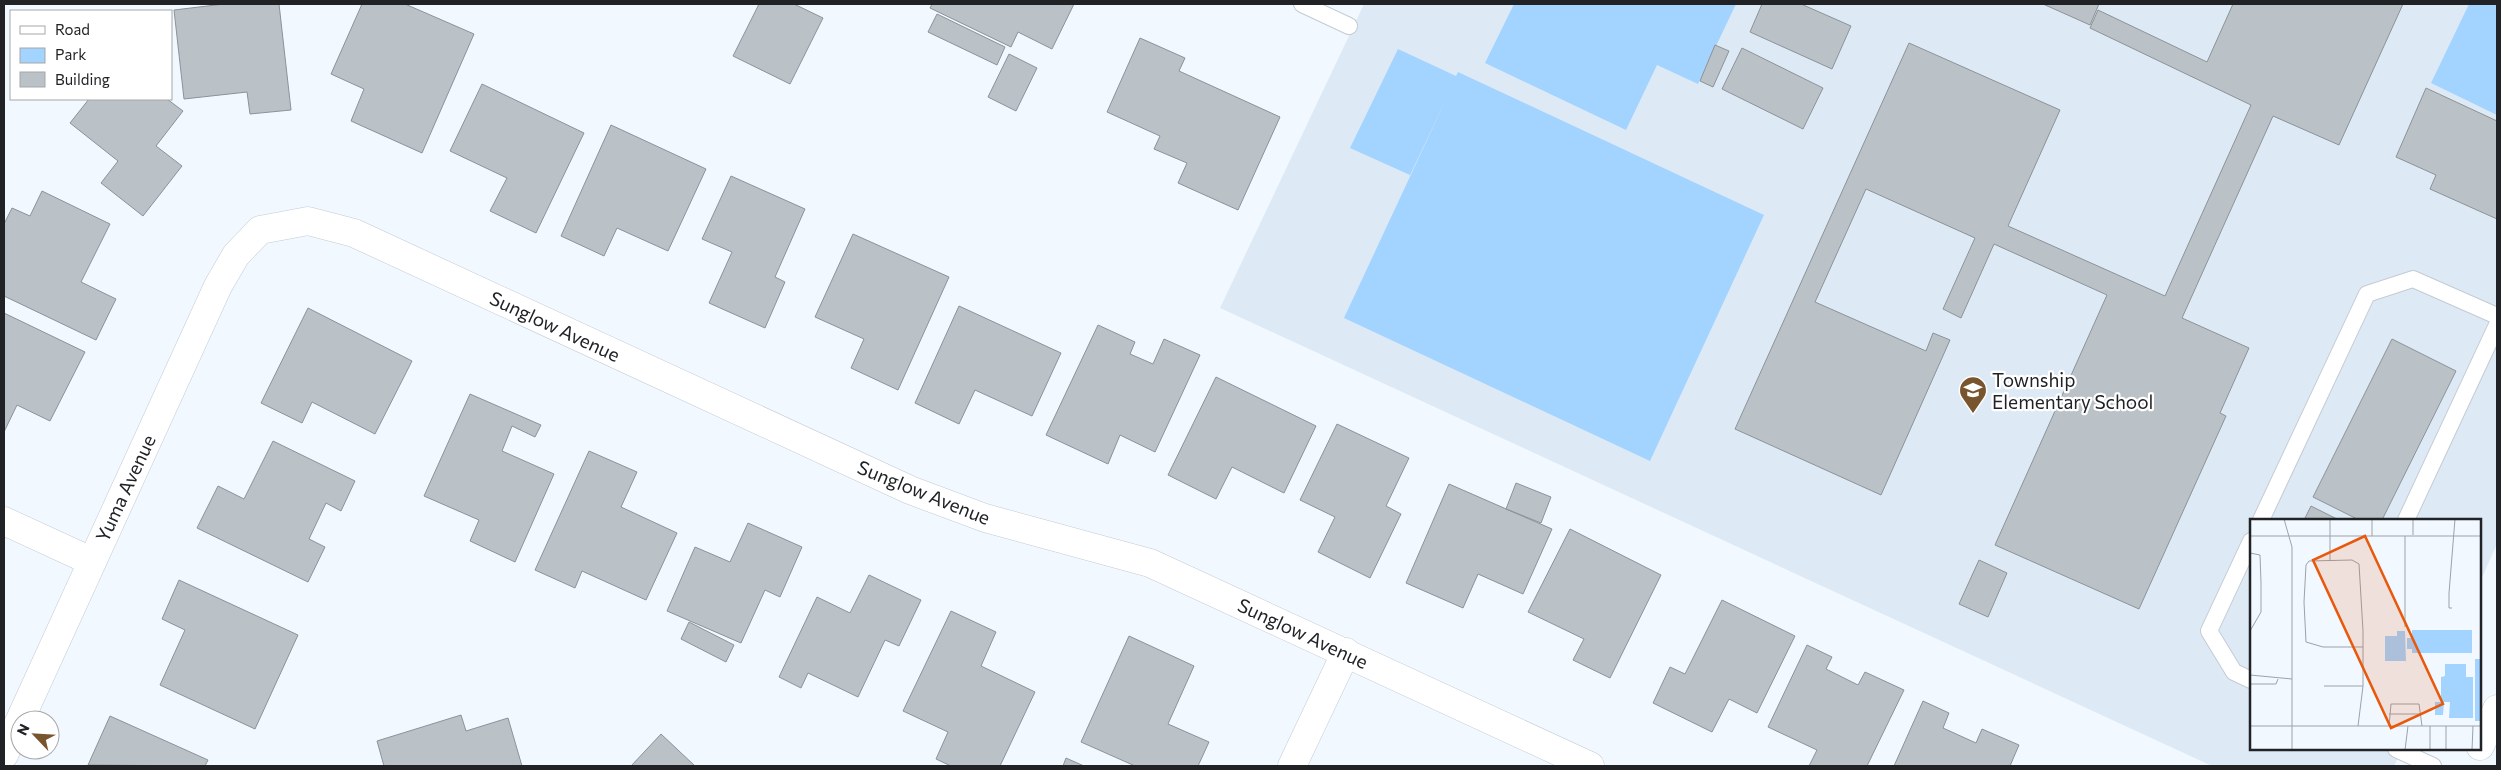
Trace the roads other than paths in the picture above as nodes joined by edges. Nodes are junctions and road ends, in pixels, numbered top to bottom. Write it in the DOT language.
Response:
graph roads {
  1 [pos="1302,4"];
  2 [pos="1349,26"];
  3 [pos="260,230"];
  4 [pos="2497,316"];
  5 [pos="2497,325"];
  6 [pos="2261,519"];
  7 [pos="2406,519"];
  8 [pos="4,521"];
  9 [pos="2250,543"];
  10 [pos="91,561"];
  11 [pos="1346,652"];
  12 [pos="2250,680"];
  13 [pos="2497,709"];
  14 [pos="2481,743"];
  15 [pos="2398,750"];
  16 [pos="2478,750"];
  17 [pos="4,755"];
  18 [pos="1292,766"];
  19 [pos="1590,766"];
  20 [pos="2433,766"];
  21 [pos="2470,766"];
  1 -- 2 [label="lane"];
  3 -- 10 [label="street, Yuma Avenue"];
  3 -- 11 [label="street, Sunglow Avenue"];
  4 -- 6 [label="lane"];
  5 -- 7 [label="lane"];
  8 -- 10 [label="street"];
  9 -- 12 [label="lane"];
  10 -- 17 [label="street, Yuma Avenue"];
  11 -- 18 [label="street"];
  11 -- 19 [label="street, Sunglow Avenue"];
  13 -- 14 [label="street"];
  15 -- 20 [label="lane"];
  16 -- 21 [label="street"];
}
